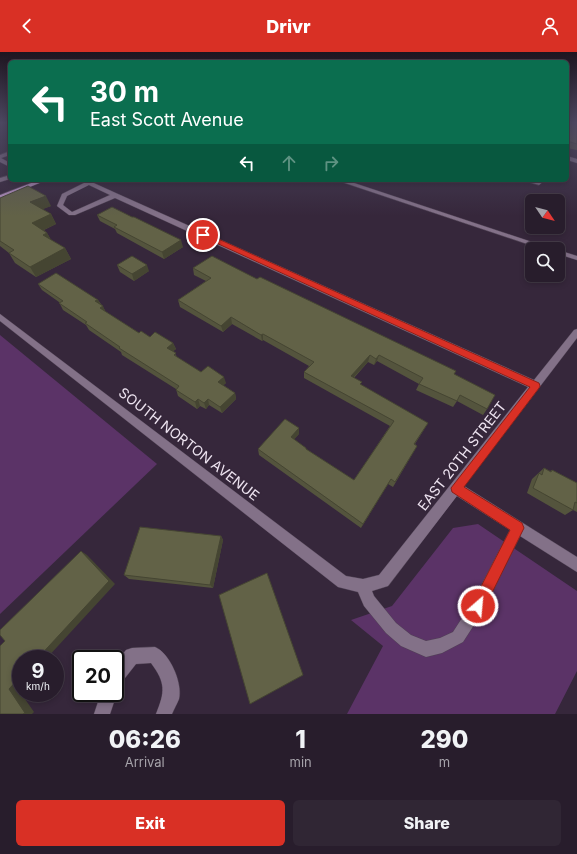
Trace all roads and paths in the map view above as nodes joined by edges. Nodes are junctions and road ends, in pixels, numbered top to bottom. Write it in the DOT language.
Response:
graph roads {
  1 [pos="39,182"];
  2 [pos="86,182"];
  3 [pos="345,182"];
  4 [pos="116,195"];
  5 [pos="0,197"];
  6 [pos="528,242"];
  7 [pos="565,254"];
  8 [pos="577,258"];
  9 [pos="0,317"];
  10 [pos="577,332"];
  11 [pos="536,386"];
  12 [pos="456,488"];
  13 [pos="518,528"];
  14 [pos="577,565"];
  15 [pos="362,586"];
  16 [pos="124,666"];
  17 [pos="106,702"];
  18 [pos="102,714"];
  19 [pos="164,714"];
  1 -- 5 [label="main road"];
  2 -- 4 [label="street"];
  2 -- 4 [label="street"];
  3 -- 6 [label="street"];
  4 -- 11 [label="street"];
  7 -- 8 [label="street"];
  9 -- 15 [label="street, SOUTH NORTON AVENUE"];
  10 -- 11 [label="street, EAST 20TH STREET"];
  11 -- 12 [label="street, EAST 20TH STREET"];
  12 -- 13 [label="street"];
  12 -- 15 [label="street, EAST 20TH STREET"];
  13 -- 14 [label="street"];
  13 -- 15 [label="street"];
  16 -- 19 [label="street"];
  17 -- 18 [label="street"];
}
